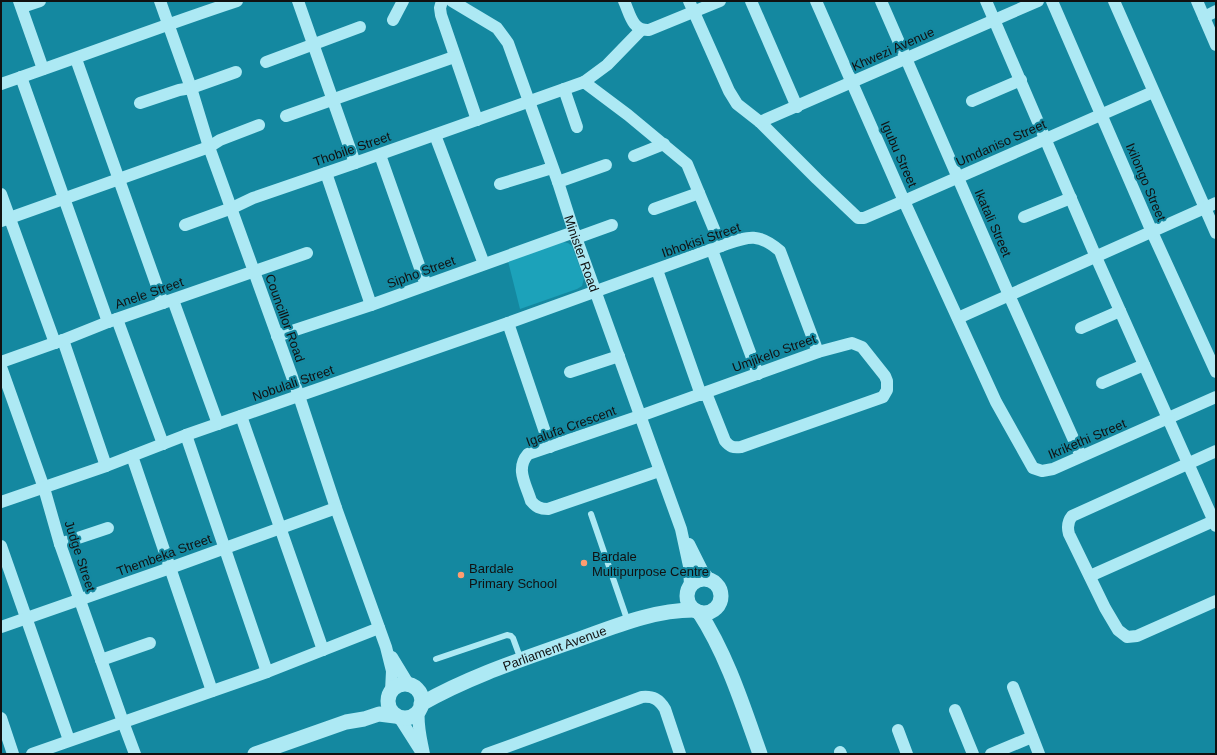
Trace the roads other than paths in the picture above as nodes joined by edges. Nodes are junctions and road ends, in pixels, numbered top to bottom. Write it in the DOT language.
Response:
graph roads {
  1 [pos="40,1"];
  2 [pos="160,1"];
  3 [pos="237,1"];
  4 [pos="298,1"];
  5 [pos="403,1"];
  6 [pos="442,1"];
  7 [pos="452,1"];
  8 [pos="624,1"];
  9 [pos="689,1"];
  10 [pos="720,1"];
  11 [pos="751,1"];
  12 [pos="816,1"];
  13 [pos="881,1"];
  14 [pos="986,1"];
  15 [pos="1038,1"];
  16 [pos="1052,1"];
  17 [pos="1114,1"];
  18 [pos="1197,1"];
  19 [pos="21,4"];
  20 [pos="1216,11"];
  21 [pos="694,13"];
  22 [pos="1204,17"];
  23 [pos="393,20"];
  24 [pos="995,20"];
  25 [pos="168,24"];
  26 [pos="360,27"];
  27 [pos="641,30"];
  28 [pos="313,44"];
  29 [pos="1216,45"];
  30 [pos="454,56"];
  31 [pos="76,58"];
  32 [pos="906,59"];
  33 [pos="266,62"];
  34 [pos="43,69"];
  35 [pos="236,72"];
  36 [pos="21,77"];
  37 [pos="1021,80"];
  38 [pos="584,82"];
  39 [pos="852,83"];
  40 [pos="1,84"];
  41 [pos="191,88"];
  42 [pos="564,89"];
  43 [pos="1153,92"];
  44 [pos="333,100"];
  45 [pos="972,101"];
  46 [pos="140,102"];
  47 [pos="530,102"];
  48 [pos="797,107"];
  49 [pos="1102,114"];
  50 [pos="286,116"];
  51 [pos="477,120"];
  52 [pos="760,122"];
  53 [pos="259,125"];
  54 [pos="577,127"];
  55 [pos="435,135"];
  56 [pos="1046,139"];
  57 [pos="664,144"];
  58 [pos="209,147"];
  59 [pos="380,155"];
  60 [pos="634,156"];
  61 [pos="355,163"];
  62 [pos="606,165"];
  63 [pos="552,168"];
  64 [pos="326,173"];
  65 [pos="958,178"];
  66 [pos="118,179"];
  67 [pos="558,182"];
  68 [pos="500,184"];
  69 [pos="699,193"];
  70 [pos="1,194"];
  71 [pos="1071,198"];
  72 [pos="64,199"];
  73 [pos="904,201"];
  74 [pos="1216,203"];
  75 [pos="232,208"];
  76 [pos="1205,208"];
  77 [pos="654,209"];
  78 [pos="1024,217"];
  79 [pos="5,219"];
  80 [pos="184,225"];
  81 [pos="612,225"];
  82 [pos="1152,232"];
  83 [pos="1216,233"];
  84 [pos="575,235"];
  85 [pos="717,248"];
  86 [pos="307,253"];
  87 [pos="1096,257"];
  88 [pos="484,264"];
  89 [pos="657,270"];
  90 [pos="253,272"];
  91 [pos="426,285"];
  92 [pos="595,292"];
  93 [pos="1009,295"];
  94 [pos="168,301"];
  95 [pos="372,305"];
  96 [pos="1120,311"];
  97 [pos="958,318"];
  98 [pos="113,321"];
  99 [pos="508,323"];
  100 [pos="1081,328"];
  101 [pos="277,336"];
  102 [pos="59,342"];
  103 [pos="818,352"];
  104 [pos="618,356"];
  105 [pos="1,362"];
  106 [pos="1144,365"];
  107 [pos="1,366"];
  108 [pos="570,372"];
  109 [pos="1216,372"];
  110 [pos="758,374"];
  111 [pos="1102,383"];
  112 [pos="703,394"];
  113 [pos="299,396"];
  114 [pos="1216,397"];
  115 [pos="241,416"];
  116 [pos="640,416"];
  117 [pos="1168,419"];
  118 [pos="218,424"];
  119 [pos="186,435"];
  120 [pos="163,444"];
  121 [pos="550,447"];
  122 [pos="1216,451"];
  123 [pos="132,456"];
  124 [pos="1081,456"];
  125 [pos="1189,463"];
  126 [pos="106,466"];
  127 [pos="659,471"];
  128 [pos="44,488"];
  129 [pos="1,502"];
  130 [pos="336,508"];
  131 [pos="591,514"];
  132 [pos="1215,522"];
  133 [pos="108,528"];
  134 [pos="280,529"];
  135 [pos="681,530"];
  136 [pos="60,544"];
  137 [pos="1,546"];
  138 [pos="225,549"];
  139 [pos="170,568"];
  140 [pos="1090,576"];
  141 [pos="710,580"];
  142 [pos="689,588"];
  143 [pos="80,600"];
  144 [pos="1216,600"];
  145 [pos="718,604"];
  146 [pos="697,611"];
  147 [pos="27,619"];
  148 [pos="634,620"];
  149 [pos="1,627"];
  150 [pos="379,628"];
  151 [pos="150,643"];
  152 [pos="386,647"];
  153 [pos="323,650"];
  154 [pos="436,659"];
  155 [pos="101,660"];
  156 [pos="521,660"];
  157 [pos="726,662"];
  158 [pos="267,672"];
  159 [pos="469,680"];
  160 [pos="412,686"];
  161 [pos="1012,687"];
  162 [pos="212,691"];
  163 [pos="390,693"];
  164 [pos="420,707"];
  165 [pos="955,710"];
  166 [pos="397,716"];
  167 [pos="1,718"];
  168 [pos="123,722"];
  169 [pos="346,722"];
  170 [pos="898,730"];
  171 [pos="1032,737"];
  172 [pos="70,740"];
  173 [pos="494,753"];
  174 [pos="14,754"];
  175 [pos="32,754"];
  176 [pos="135,754"];
  177 [pos="255,754"];
  178 [pos="423,754"];
  179 [pos="680,754"];
  180 [pos="760,754"];
  181 [pos="908,754"];
  182 [pos="973,754"];
  183 [pos="991,754"];
  184 [pos="1039,754"];
  1 -- 19 [label="street"];
  2 -- 25 [label="street, Councillor Road"];
  3 -- 25 [label="street"];
  4 -- 28 [label="street"];
  5 -- 23 [label="street"];
  6 -- 30 [label="street"];
  7 -- 47 [label="street, Minister Road"];
  8 -- 27 [label="street"];
  9 -- 21 [label="street"];
  10 -- 21 [label="street"];
  11 -- 48 [label="street"];
  12 -- 39 [label="street, Igubu Street"];
  13 -- 32 [label="street, Ikatali Street"];
  14 -- 24 [label="street"];
  15 -- 24 [label="street, Khwezi Avenue"];
  16 -- 49 [label="street, Ixilongo Street"];
  17 -- 43 [label="street"];
  18 -- 22 [label="street"];
  19 -- 34 [label="street"];
  20 -- 22 [label="street"];
  21 -- 27 [label="street"];
  21 -- 52 [label="street"];
  22 -- 29 [label="street"];
  24 -- 32 [label="street, Khwezi Avenue"];
  24 -- 37 [label="street"];
  25 -- 31 [label="street"];
  25 -- 41 [label="street, Councillor Road"];
  26 -- 28 [label="street"];
  27 -- 38 [label="street, Thobile Street"];
  28 -- 33 [label="street"];
  28 -- 44 [label="street"];
  30 -- 44 [label="street"];
  30 -- 51 [label="street"];
  31 -- 34 [label="street"];
  31 -- 66 [label="street"];
  32 -- 39 [label="street, Khwezi Avenue"];
  32 -- 65 [label="street, Ikatali Street"];
  34 -- 36 [label="street"];
  35 -- 41 [label="street"];
  36 -- 40 [label="street"];
  36 -- 72 [label="street"];
  37 -- 45 [label="street"];
  37 -- 56 [label="street"];
  38 -- 42 [label="street, Thobile Street"];
  38 -- 57 [label="street"];
  39 -- 48 [label="street, Khwezi Avenue"];
  39 -- 73 [label="street, Igubu Street"];
  41 -- 46 [label="street"];
  41 -- 58 [label="street, Councillor Road"];
  42 -- 47 [label="street, Thobile Street"];
  42 -- 54 [label="street"];
  43 -- 49 [label="street, Umdaniso Street"];
  43 -- 76 [label="street"];
  44 -- 50 [label="street"];
  44 -- 61 [label="street"];
  47 -- 51 [label="street, Thobile Street"];
  47 -- 63 [label="street, Minister Road"];
  48 -- 52 [label="street, Khwezi Avenue"];
  49 -- 56 [label="street, Umdaniso Street"];
  49 -- 82 [label="street, Ixilongo Street"];
  51 -- 55 [label="street, Thobile Street"];
  52 -- 73 [label="street, Umdaniso Street"];
  53 -- 58 [label="street"];
  55 -- 59 [label="street, Thobile Street"];
  55 -- 88 [label="street"];
  56 -- 65 [label="street, Umdaniso Street"];
  56 -- 71 [label="street"];
  57 -- 60 [label="street"];
  57 -- 69 [label="street"];
  58 -- 66 [label="street"];
  58 -- 75 [label="street, Councillor Road"];
  59 -- 61 [label="street, Thobile Street"];
  59 -- 91 [label="street"];
  61 -- 64 [label="street, Thobile Street"];
  62 -- 67 [label="street"];
  63 -- 67 [label="street, Minister Road"];
  63 -- 68 [label="street"];
  64 -- 75 [label="street, Thobile Street"];
  64 -- 95 [label="street"];
  65 -- 73 [label="street, Umdaniso Street"];
  65 -- 93 [label="street, Ikatali Street"];
  66 -- 72 [label="street"];
  66 -- 94 [label="street"];
  67 -- 84 [label="street, Minister Road"];
  69 -- 77 [label="street"];
  69 -- 85 [label="street"];
  70 -- 79 [label="street"];
  71 -- 78 [label="street"];
  71 -- 87 [label="street"];
  72 -- 79 [label="street"];
  72 -- 98 [label="street"];
  73 -- 97 [label="street, Igubu Street"];
  74 -- 76 [label="street"];
  75 -- 80 [label="street, Thobile Street"];
  75 -- 90 [label="street, Councillor Road"];
  76 -- 82 [label="street"];
  76 -- 83 [label="street"];
  79 -- 102 [label="street"];
  81 -- 84 [label="street, Sipho Street"];
  82 -- 87 [label="street"];
  82 -- 109 [label="street, Ixilongo Street"];
  84 -- 88 [label="street, Sipho Street"];
  84 -- 92 [label="street, Minister Road"];
  85 -- 89 [label="street, Ibhokisi Street"];
  85 -- 103 [label="street, Ibhokisi Street"];
  85 -- 110 [label="street"];
  86 -- 90 [label="street, Anele Street"];
  87 -- 93 [label="street"];
  87 -- 96 [label="street"];
  88 -- 91 [label="street, Sipho Street"];
  89 -- 92 [label="street, Ibhokisi Street"];
  89 -- 112 [label="street"];
  90 -- 94 [label="street, Anele Street"];
  90 -- 101 [label="street, Councillor Road"];
  91 -- 95 [label="street, Sipho Street"];
  92 -- 99 [label="street, Nobulali Street"];
  92 -- 104 [label="street, Minister Road"];
  93 -- 97 [label="street"];
  93 -- 124 [label="street, Ikatali Street"];
  94 -- 98 [label="street, Anele Street"];
  94 -- 118 [label="street"];
  95 -- 101 [label="street, Sipho Street"];
  96 -- 100 [label="street"];
  96 -- 106 [label="street"];
  97 -- 124 [label="street, Ikrikethi Street"];
  98 -- 102 [label="street, Anele Street"];
  98 -- 120 [label="street"];
  99 -- 113 [label="street, Nobulali Street"];
  99 -- 121 [label="street"];
  101 -- 113 [label="street, Councillor Road"];
  102 -- 105 [label="street, Anele Street"];
  102 -- 126 [label="street"];
  103 -- 110 [label="street, Umjikelo Street"];
  103 -- 112 [label="street, Umjikelo Street"];
  104 -- 108 [label="street"];
  104 -- 116 [label="street, Minister Road"];
  106 -- 111 [label="street"];
  106 -- 117 [label="street"];
  107 -- 128 [label="street, Judge Street"];
  110 -- 112 [label="street, Umjikelo Street"];
  112 -- 116 [label="street, Umjikelo Street"];
  113 -- 115 [label="street, Nobulali Street"];
  113 -- 130 [label="street, Councillor Road"];
  114 -- 117 [label="street, Ikrikethi Street"];
  115 -- 118 [label="street, Nobulali Street"];
  115 -- 134 [label="street"];
  116 -- 121 [label="street, Igalufa Crescent"];
  116 -- 127 [label="street, Minister Road"];
  117 -- 124 [label="street, Ikrikethi Street"];
  117 -- 125 [label="street"];
  118 -- 119 [label="street, Nobulali Street"];
  119 -- 120 [label="street, Nobulali Street"];
  119 -- 138 [label="street"];
  120 -- 123 [label="street, Nobulali Street"];
  121 -- 127 [label="street, Igalufa Crescent"];
  122 -- 125 [label="street"];
  123 -- 126 [label="street, Nobulali Street"];
  123 -- 139 [label="street"];
  125 -- 132 [label="street"];
  125 -- 140 [label="street"];
  126 -- 128 [label="street, Nobulali Street"];
  127 -- 135 [label="street, Minister Road"];
  128 -- 129 [label="street, Nobulali Street"];
  128 -- 136 [label="street, Judge Street"];
  130 -- 134 [label="street, Thembeka Street"];
  130 -- 150 [label="street, Councillor Road"];
  131 -- 148 [label="lane"];
  132 -- 140 [label="street"];
  133 -- 136 [label="street"];
  134 -- 138 [label="street, Thembeka Street"];
  134 -- 153 [label="street"];
  135 -- 141 [label="street, Minister Road"];
  135 -- 142 [label="street, Minister Road"];
  136 -- 143 [label="street, Judge Street"];
  137 -- 147 [label="street"];
  138 -- 139 [label="street, Thembeka Street"];
  138 -- 158 [label="street"];
  139 -- 143 [label="street, Thembeka Street"];
  139 -- 162 [label="street"];
  140 -- 144 [label="street"];
  141 -- 142 [label="street"];
  141 -- 145 [label="street"];
  142 -- 146 [label="street"];
  142 -- 148 [label="street, Parliament Avenue"];
  143 -- 147 [label="street, Thembeka Street"];
  143 -- 155 [label="street, Judge Street"];
  145 -- 146 [label="street"];
  145 -- 157 [label="street"];
  146 -- 148 [label="street, Parliament Avenue"];
  146 -- 157 [label="street"];
  147 -- 149 [label="street, Thembeka Street"];
  147 -- 172 [label="street"];
  148 -- 156 [label="street, Parliament Avenue"];
  150 -- 152 [label="street, Councillor Road"];
  150 -- 153 [label="street"];
  151 -- 155 [label="street"];
  152 -- 160 [label="street, Councillor Road"];
  152 -- 163 [label="street, Councillor Road"];
  153 -- 158 [label="street"];
  154 -- 156 [label="lane"];
  155 -- 168 [label="street, Judge Street"];
  156 -- 159 [label="street, Parliament Avenue"];
  157 -- 180 [label="street"];
  158 -- 162 [label="street"];
  159 -- 160 [label="street, Parliament Avenue"];
  159 -- 164 [label="street, Parliament Avenue"];
  160 -- 163 [label="street"];
  160 -- 164 [label="street"];
  161 -- 171 [label="street"];
  162 -- 168 [label="street"];
  163 -- 166 [label="street"];
  163 -- 169 [label="street"];
  164 -- 166 [label="street"];
  164 -- 178 [label="street"];
  165 -- 182 [label="street"];
  166 -- 169 [label="street"];
  166 -- 178 [label="street"];
  167 -- 174 [label="street"];
  168 -- 172 [label="street"];
  168 -- 176 [label="street, Judge Street"];
  169 -- 177 [label="street"];
  170 -- 181 [label="street"];
  171 -- 183 [label="street"];
  171 -- 184 [label="street"];
  172 -- 175 [label="street"];
  173 -- 179 [label="street"];
}
